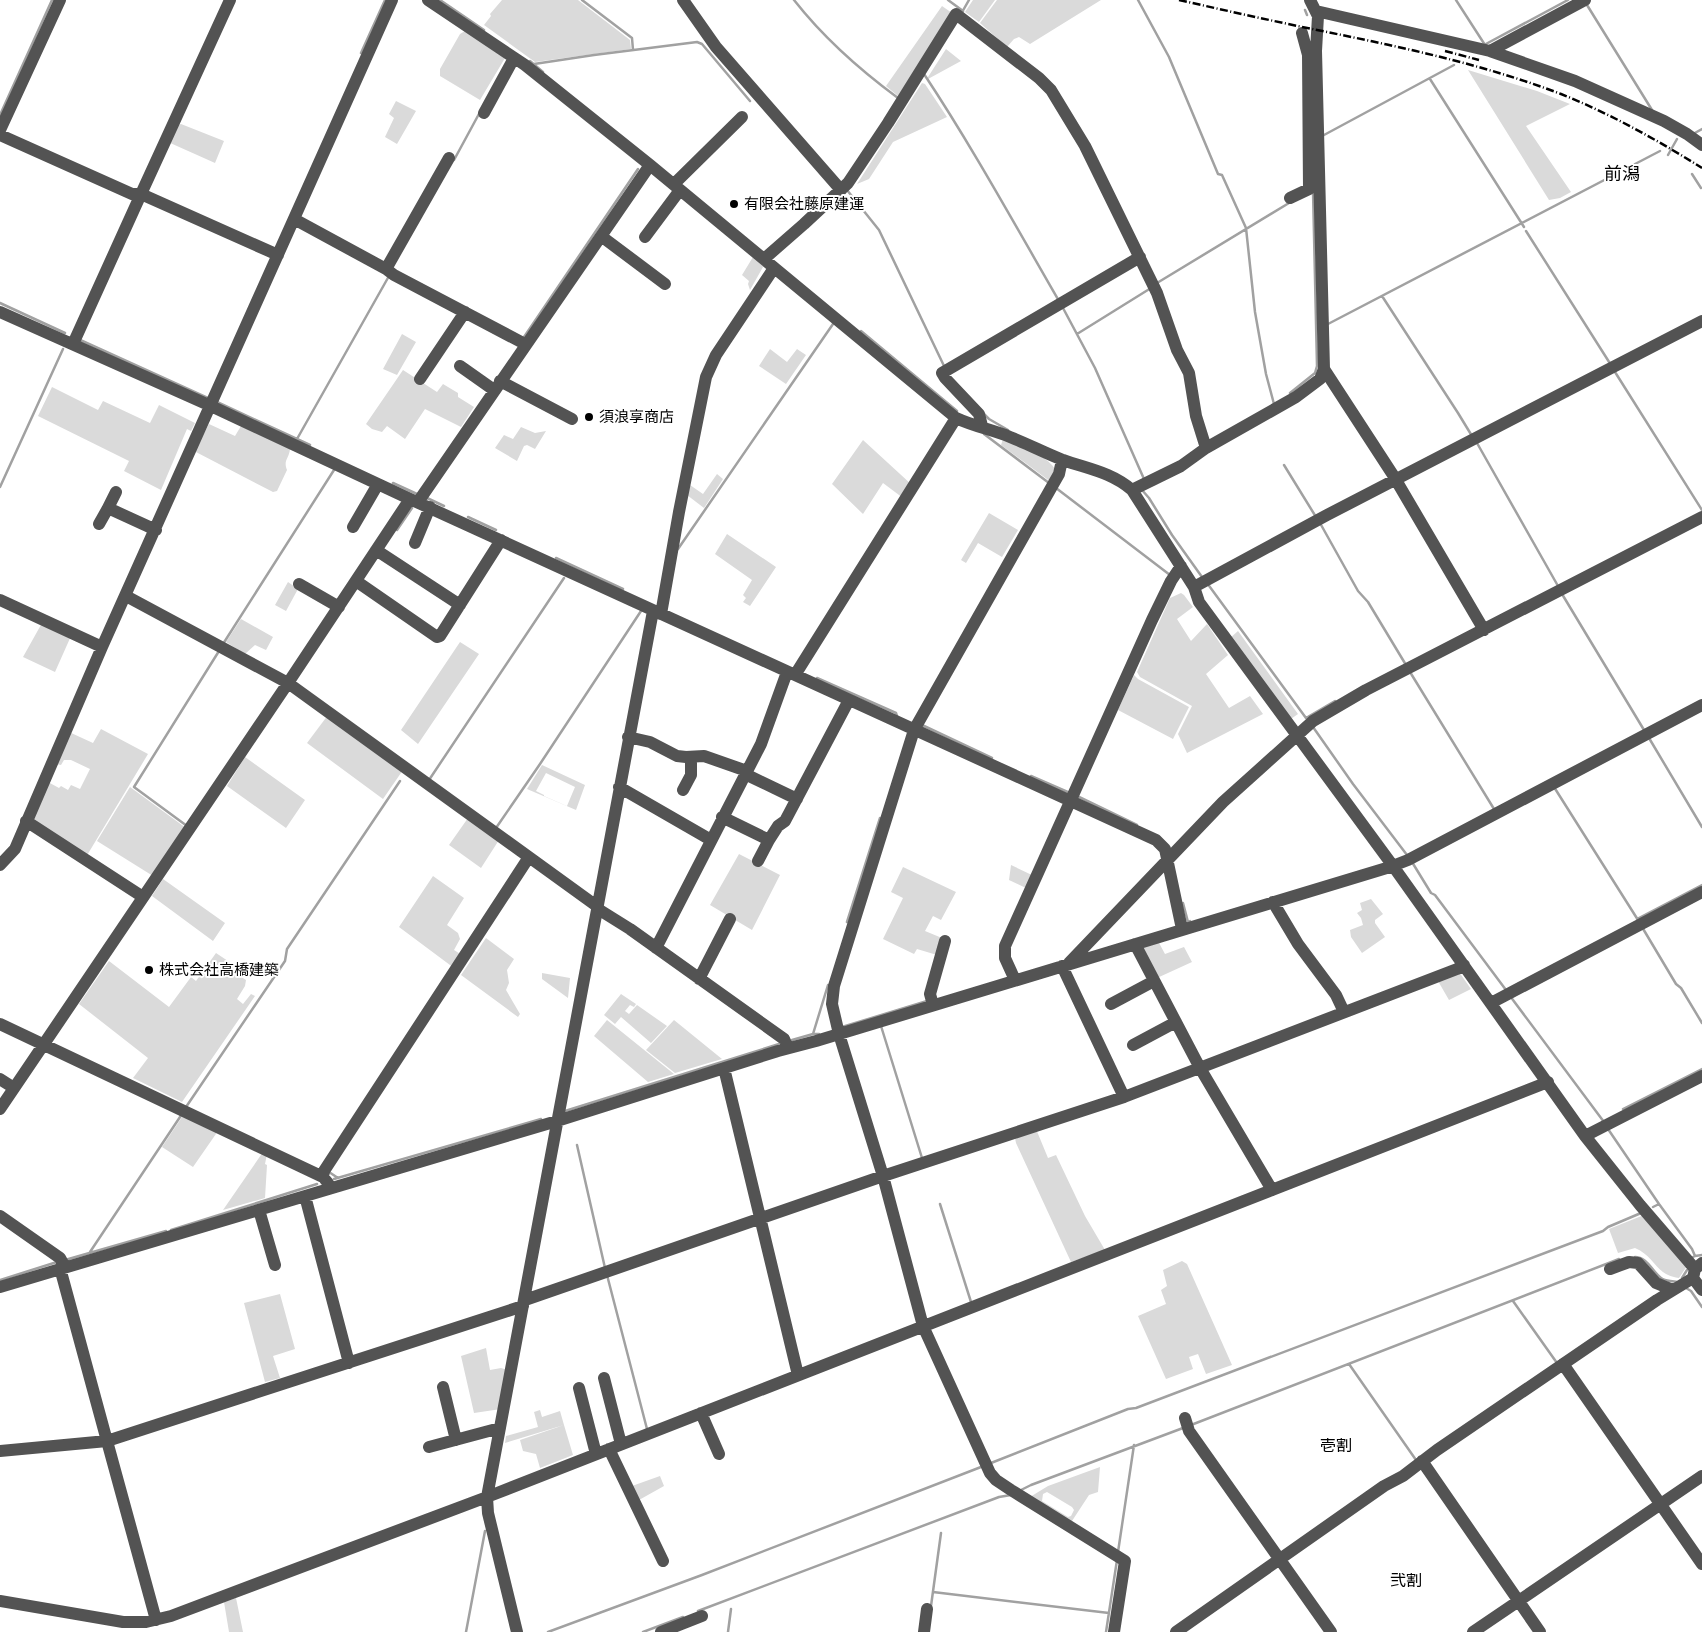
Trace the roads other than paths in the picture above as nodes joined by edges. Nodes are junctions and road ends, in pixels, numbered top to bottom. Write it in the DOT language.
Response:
graph roads {
  1 [pos="60,0"];
  2 [pos="230,0"];
  3 [pos="392,0"];
  4 [pos="428,0"];
  5 [pos="683,0"];
  6 [pos="1585,0"];
  7 [pos="1313,5"];
  8 [pos="1302,33"];
  9 [pos="1490,51"];
  10 [pos="1312,55"];
  11 [pos="514,58"];
  12 [pos="484,113"];
  13 [pos="742,117"];
  14 [pos="0,130"];
  15 [pos="0,135"];
  16 [pos="1695,138"];
  17 [pos="449,158"];
  18 [pos="650,165"];
  19 [pos="1314,186"];
  20 [pos="677,187"];
  21 [pos="841,190"];
  22 [pos="137,195"];
  23 [pos="1290,198"];
  24 [pos="294,219"];
  25 [pos="601,236"];
  26 [pos="645,237"];
  27 [pos="274,253"];
  28 [pos="1140,257"];
  29 [pos="769,261"];
  30 [pos="389,271"];
  31 [pos="665,284"];
  32 [pos="0,312"];
  33 [pos="465,312"];
  34 [pos="1702,321"];
  35 [pos="75,340"];
  36 [pos="522,343"];
  37 [pos="460,366"];
  38 [pos="1324,369"];
  39 [pos="420,379"];
  40 [pos="497,385"];
  41 [pos="212,402"];
  42 [pos="956,418"];
  43 [pos="572,419"];
  44 [pos="982,426"];
  45 [pos="1206,448"];
  46 [pos="1062,460"];
  47 [pos="1395,478"];
  48 [pos="378,484"];
  49 [pos="1138,488"];
  50 [pos="116,492"];
  51 [pos="420,500"];
  52 [pos="108,508"];
  53 [pos="1702,517"];
  54 [pos="100,524"];
  55 [pos="353,528"];
  56 [pos="156,530"];
  57 [pos="501,540"];
  58 [pos="415,542"];
  59 [pos="376,550"];
  60 [pos="1175,574"];
  61 [pos="356,580"];
  62 [pos="1201,583"];
  63 [pos="299,584"];
  64 [pos="126,596"];
  65 [pos="0,600"];
  66 [pos="460,605"];
  67 [pos="339,607"];
  68 [pos="657,612"];
  69 [pos="1484,630"];
  70 [pos="102,647"];
  71 [pos="794,672"];
  72 [pos="290,685"];
  73 [pos="849,700"];
  74 [pos="1702,705"];
  75 [pos="914,730"];
  76 [pos="1297,736"];
  77 [pos="632,738"];
  78 [pos="691,757"];
  79 [pos="747,775"];
  80 [pos="623,789"];
  81 [pos="683,790"];
  82 [pos="1072,797"];
  83 [pos="796,799"];
  84 [pos="725,819"];
  85 [pos="26,821"];
  86 [pos="711,840"];
  87 [pos="769,840"];
  88 [pos="532,859"];
  89 [pos="1167,860"];
  90 [pos="758,862"];
  91 [pos="0,865"];
  92 [pos="1389,868"];
  93 [pos="1702,892"];
  94 [pos="143,897"];
  95 [pos="1273,902"];
  96 [pos="598,908"];
  97 [pos="730,919"];
  98 [pos="1182,930"];
  99 [pos="945,941"];
  100 [pos="1134,944"];
  101 [pos="657,946"];
  102 [pos="1064,965"];
  103 [pos="1461,967"];
  104 [pos="699,979"];
  105 [pos="1015,980"];
  106 [pos="1154,981"];
  107 [pos="1491,1003"];
  108 [pos="1112,1004"];
  109 [pos="933,1005"];
  110 [pos="1344,1012"];
  111 [pos="1176,1022"];
  112 [pos="0,1024"];
  113 [pos="839,1034"];
  114 [pos="44,1044"];
  115 [pos="1133,1045"];
  116 [pos="788,1048"];
  117 [pos="1198,1067"];
  118 [pos="724,1068"];
  119 [pos="1702,1076"];
  120 [pos="0,1079"];
  121 [pos="1545,1083"];
  122 [pos="14,1088"];
  123 [pos="1122,1094"];
  124 [pos="0,1109"];
  125 [pos="557,1121"];
  126 [pos="1585,1136"];
  127 [pos="882,1173"];
  128 [pos="324,1174"];
  129 [pos="332,1188"];
  130 [pos="1271,1188"];
  131 [pos="304,1196"];
  132 [pos="259,1210"];
  133 [pos="0,1216"];
  134 [pos="761,1217"];
  135 [pos="275,1265"];
  136 [pos="62,1268"];
  137 [pos="1610,1269"];
  138 [pos="1689,1276"];
  139 [pos="0,1286"];
  140 [pos="1702,1290"];
  141 [pos="524,1303"];
  142 [pos="922,1322"];
  143 [pos="348,1359"];
  144 [pos="1565,1366"];
  145 [pos="797,1371"];
  146 [pos="604,1378"];
  147 [pos="443,1387"];
  148 [pos="580,1388"];
  149 [pos="701,1413"];
  150 [pos="1187,1423"];
  151 [pos="500,1428"];
  152 [pos="456,1440"];
  153 [pos="107,1441"];
  154 [pos="622,1444"];
  155 [pos="429,1447"];
  156 [pos="609,1449"];
  157 [pos="0,1450"];
  158 [pos="596,1454"];
  159 [pos="719,1454"];
  160 [pos="1424,1464"];
  161 [pos="1702,1476"];
  162 [pos="487,1497"];
  163 [pos="1659,1505"];
  164 [pos="1280,1560"];
  165 [pos="663,1561"];
  166 [pos="1702,1564"];
  167 [pos="0,1601"];
  168 [pos="1518,1601"];
  169 [pos="927,1609"];
  170 [pos="702,1616"];
  171 [pos="155,1617"];
  172 [pos="517,1632"];
  173 [pos="661,1632"];
  174 [pos="924,1632"];
  175 [pos="1114,1632"];
  176 [pos="1176,1632"];
  177 [pos="1331,1632"];
  178 [pos="1473,1632"];
  179 [pos="1540,1632"];
  1 -- 14 [label="street"];
  2 -- 22 [label="street"];
  3 -- 24 [label="street"];
  4 -- 11 [label="street"];
  5 -- 21 [label="street"];
  6 -- 9 [label="street"];
  7 -- 9 [label="street"];
  7 -- 10 [label="street"];
  8 -- 10 [label="street"];
  9 -- 16 [label="street"];
  10 -- 19 [label="street"];
  11 -- 12 [label="street"];
  11 -- 18 [label="street"];
  13 -- 20 [label="street"];
  15 -- 22 [label="street"];
  17 -- 30 [label="street"];
  18 -- 20 [label="street"];
  18 -- 25 [label="street"];
  19 -- 23 [label="street"];
  19 -- 38 [label="street"];
  20 -- 26 [label="street"];
  20 -- 29 [label="street"];
  21 -- 28 [label="street"];
  21 -- 29 [label="street"];
  22 -- 27 [label="street"];
  22 -- 35 [label="street"];
  24 -- 27 [label="street"];
  24 -- 30 [label="street"];
  25 -- 31 [label="street"];
  25 -- 36 [label="street"];
  27 -- 41 [label="street"];
  28 -- 44 [label="street"];
  28 -- 45 [label="street"];
  29 -- 42 [label="street"];
  29 -- 68 [label="street"];
  30 -- 33 [label="street"];
  32 -- 35 [label="street"];
  33 -- 36 [label="street"];
  33 -- 39 [label="street"];
  34 -- 47 [label="street"];
  35 -- 41 [label="street"];
  36 -- 40 [label="street"];
  37 -- 40 [label="street"];
  38 -- 45 [label="street"];
  38 -- 47 [label="street"];
  40 -- 43 [label="street"];
  40 -- 51 [label="street"];
  41 -- 48 [label="street"];
  41 -- 56 [label="street"];
  42 -- 44 [label="street"];
  42 -- 71 [label="street"];
  44 -- 46 [label="street"];
  45 -- 49 [label="street"];
  46 -- 49 [label="street"];
  46 -- 75 [label="street"];
  47 -- 62 [label="street"];
  47 -- 69 [label="street"];
  48 -- 51 [label="street"];
  48 -- 55 [label="street"];
  49 -- 60 [label="street"];
  50 -- 52 [label="street"];
  51 -- 57 [label="street"];
  51 -- 58 [label="street"];
  51 -- 59 [label="street"];
  52 -- 54 [label="street"];
  52 -- 56 [label="street"];
  53 -- 69 [label="street"];
  56 -- 64 [label="street"];
  57 -- 66 [label="street"];
  57 -- 68 [label="street"];
  59 -- 61 [label="street"];
  59 -- 66 [label="street"];
  60 -- 62 [label="street"];
  60 -- 82 [label="street"];
  61 -- 66 [label="street"];
  61 -- 67 [label="street"];
  62 -- 76 [label="street"];
  63 -- 67 [label="street"];
  64 -- 70 [label="street"];
  64 -- 72 [label="street"];
  65 -- 70 [label="street"];
  67 -- 72 [label="street"];
  68 -- 71 [label="street"];
  68 -- 77 [label="street"];
  69 -- 76 [label="street"];
  70 -- 85 [label="street"];
  71 -- 73 [label="street"];
  71 -- 79 [label="street"];
  72 -- 88 [label="street"];
  72 -- 94 [label="street"];
  73 -- 75 [label="street"];
  73 -- 83 [label="street"];
  74 -- 92 [label="street"];
  75 -- 82 [label="street"];
  75 -- 113 [label="street"];
  76 -- 89 [label="street"];
  76 -- 92 [label="street"];
  77 -- 78 [label="street"];
  77 -- 80 [label="street"];
  78 -- 79 [label="street"];
  78 -- 81 [label="street"];
  79 -- 83 [label="street"];
  79 -- 84 [label="street"];
  80 -- 86 [label="street"];
  80 -- 96 [label="street"];
  82 -- 89 [label="street"];
  82 -- 105 [label="street"];
  83 -- 87 [label="street"];
  84 -- 86 [label="street"];
  84 -- 87 [label="street"];
  85 -- 91 [label="street"];
  85 -- 94 [label="street"];
  86 -- 101 [label="street"];
  87 -- 90 [label="street"];
  88 -- 96 [label="street"];
  88 -- 128 [label="street"];
  89 -- 98 [label="street"];
  89 -- 102 [label="street"];
  92 -- 95 [label="street"];
  92 -- 103 [label="street"];
  93 -- 107 [label="street"];
  94 -- 114 [label="street"];
  95 -- 98 [label="street"];
  95 -- 110 [label="street"];
  96 -- 101 [label="street"];
  96 -- 125 [label="street"];
  97 -- 104 [label="street"];
  98 -- 100 [label="street"];
  99 -- 109 [label="street"];
  100 -- 102 [label="street"];
  100 -- 106 [label="street"];
  101 -- 104 [label="street"];
  102 -- 105 [label="street"];
  102 -- 123 [label="street"];
  103 -- 107 [label="street"];
  103 -- 110 [label="street"];
  104 -- 116 [label="street"];
  105 -- 109 [label="street"];
  106 -- 108 [label="street"];
  106 -- 111 [label="street"];
  107 -- 121 [label="street"];
  109 -- 113 [label="street"];
  110 -- 117 [label="street"];
  111 -- 115 [label="street"];
  111 -- 117 [label="street"];
  112 -- 114 [label="street"];
  113 -- 116 [label="street"];
  113 -- 127 [label="street"];
  114 -- 122 [label="street"];
  114 -- 128 [label="street"];
  116 -- 118 [label="street"];
  117 -- 123 [label="street"];
  117 -- 130 [label="street"];
  118 -- 125 [label="street"];
  118 -- 134 [label="street"];
  119 -- 126 [label="street"];
  120 -- 122 [label="street"];
  121 -- 126 [label="street"];
  121 -- 130 [label="street"];
  122 -- 124 [label="street"];
  123 -- 127 [label="street"];
  125 -- 129 [label="street"];
  125 -- 141 [label="street"];
  126 -- 138 [label="street"];
  127 -- 134 [label="street"];
  127 -- 142 [label="street"];
  128 -- 129 [label="street"];
  129 -- 131 [label="street"];
  130 -- 142 [label="street"];
  131 -- 132 [label="street"];
  131 -- 143 [label="street"];
  132 -- 135 [label="street"];
  132 -- 136 [label="street"];
  133 -- 136 [label="street"];
  134 -- 141 [label="street"];
  134 -- 145 [label="street"];
  136 -- 139 [label="street"];
  136 -- 153 [label="street"];
  137 -- 138 [label="street"];
  138 -- 140 [label="street"];
  138 -- 144 [label="street"];
  141 -- 143 [label="street"];
  141 -- 151 [label="street"];
  142 -- 145 [label="street"];
  142 -- 175 [label="street"];
  143 -- 153 [label="street"];
  144 -- 160 [label="street"];
  144 -- 163 [label="street"];
  145 -- 149 [label="street"];
  146 -- 154 [label="street"];
  147 -- 152 [label="street"];
  148 -- 158 [label="street"];
  149 -- 154 [label="street"];
  149 -- 159 [label="street"];
  150 -- 164 [label="street"];
  151 -- 152 [label="street"];
  151 -- 162 [label="street"];
  152 -- 155 [label="street"];
  153 -- 157 [label="street"];
  153 -- 171 [label="street"];
  154 -- 156 [label="street"];
  156 -- 158 [label="street"];
  156 -- 165 [label="street"];
  158 -- 162 [label="street"];
  160 -- 164 [label="street"];
  160 -- 168 [label="street"];
  161 -- 163 [label="street"];
  162 -- 171 [label="street"];
  162 -- 172 [label="street"];
  163 -- 166 [label="street"];
  163 -- 168 [label="street"];
  164 -- 176 [label="street"];
  164 -- 177 [label="street"];
  167 -- 171 [label="street"];
  168 -- 178 [label="street"];
  168 -- 179 [label="street"];
  169 -- 174 [label="street"];
  170 -- 173 [label="street"];
}
